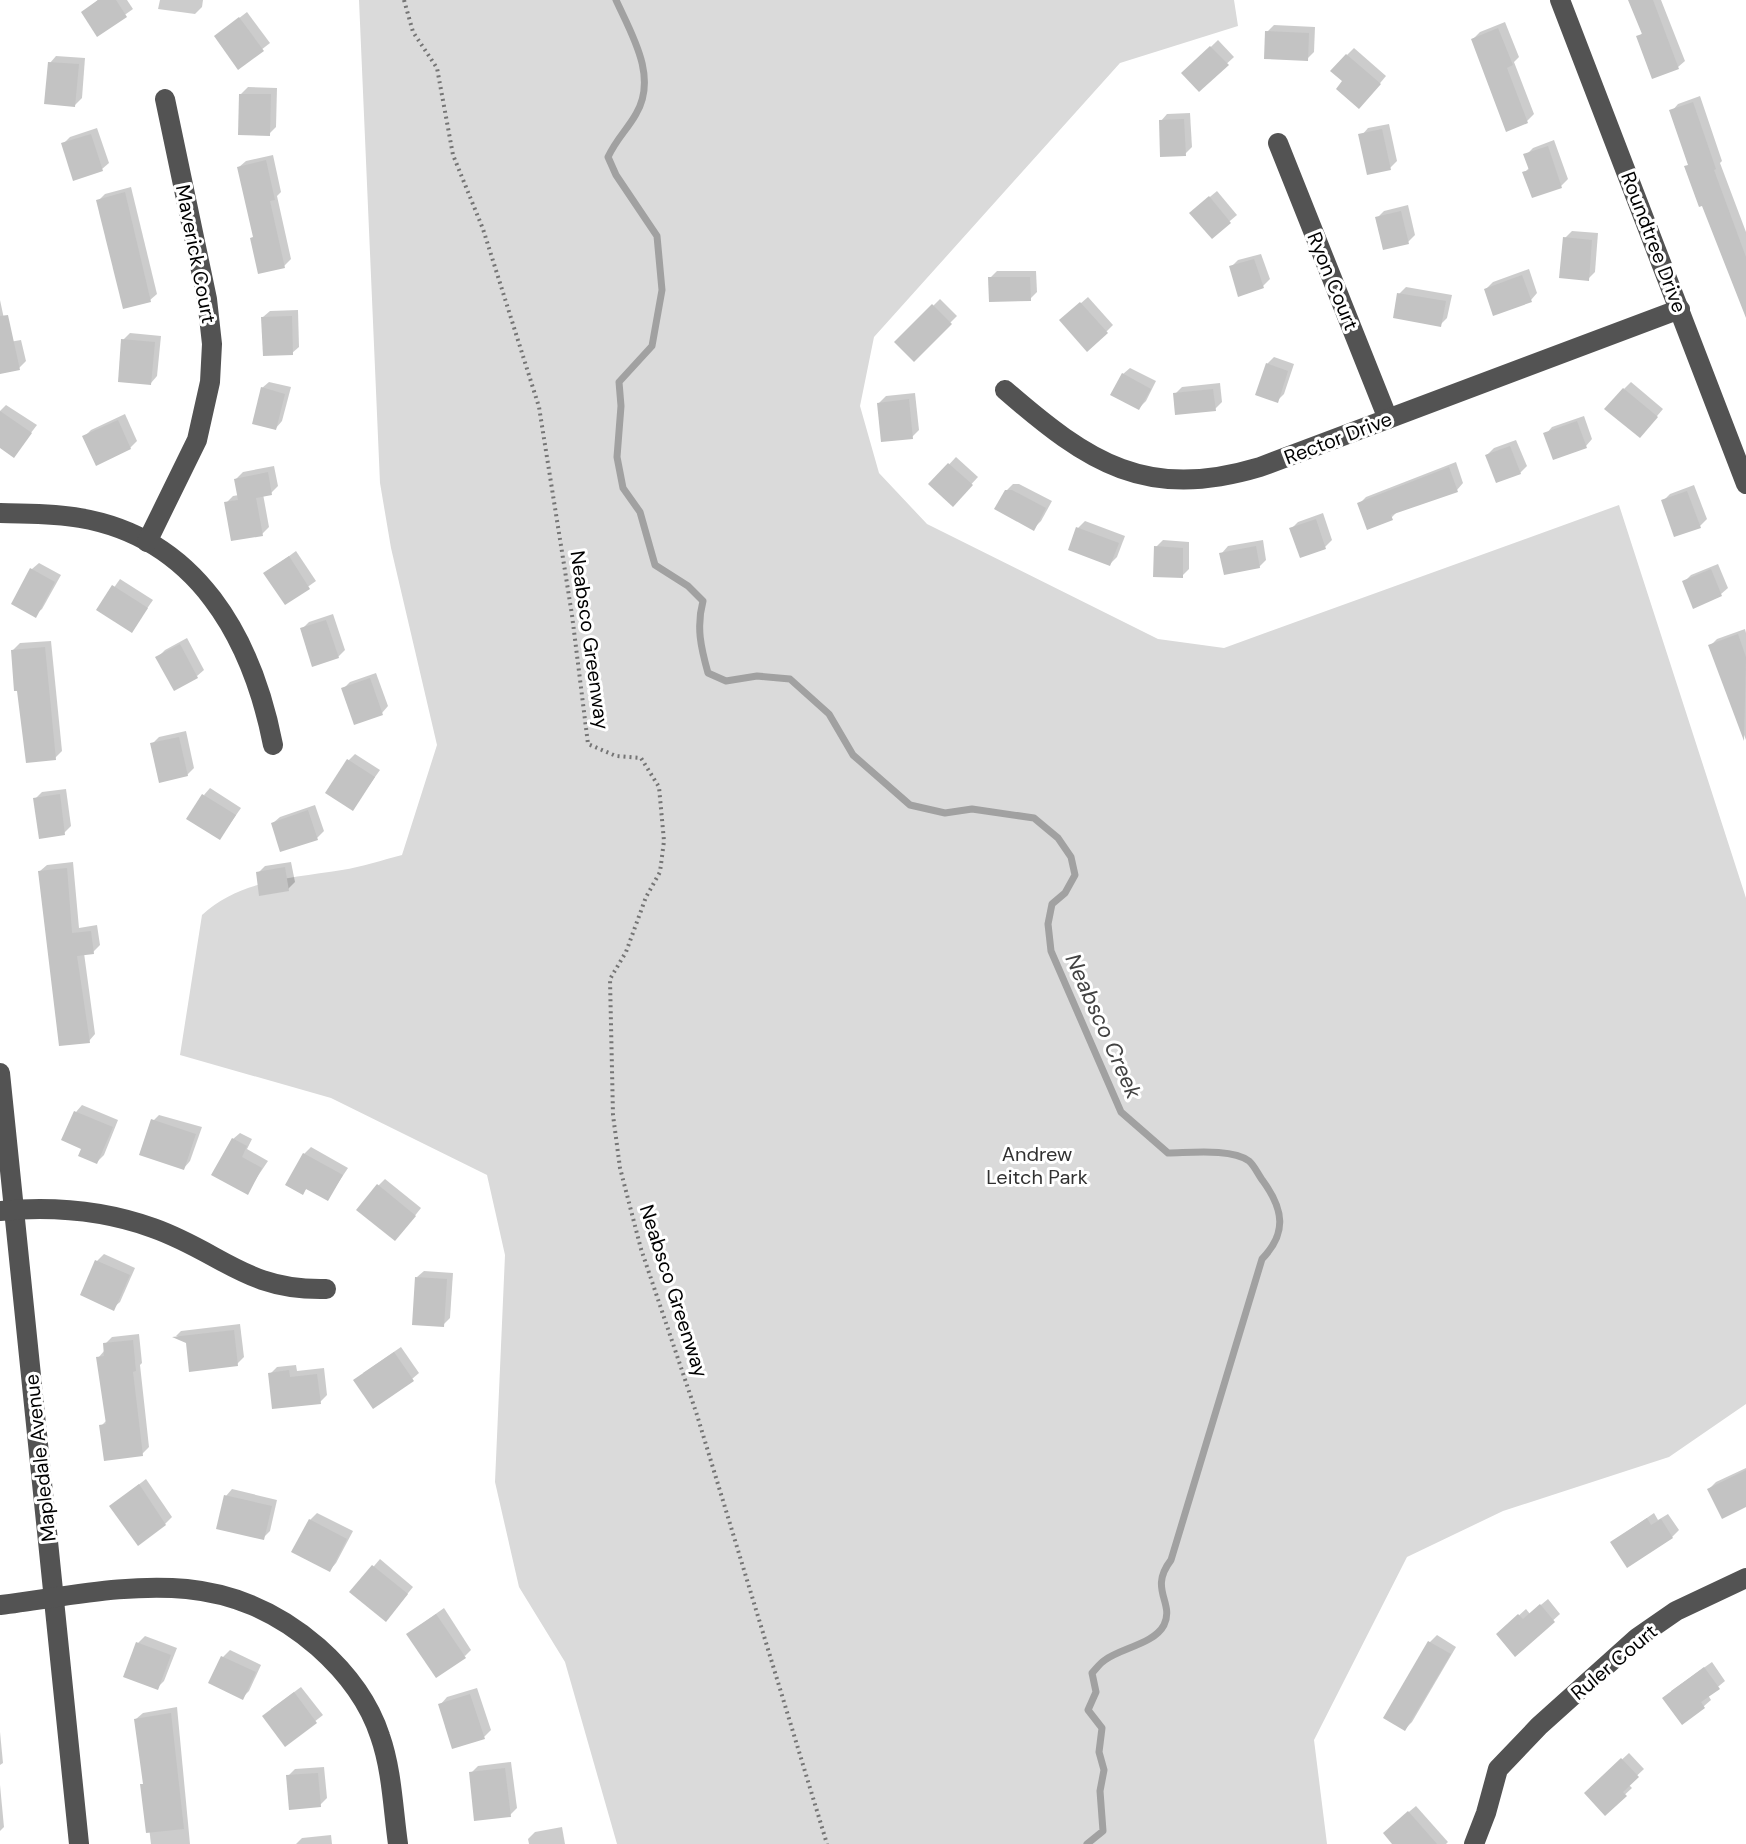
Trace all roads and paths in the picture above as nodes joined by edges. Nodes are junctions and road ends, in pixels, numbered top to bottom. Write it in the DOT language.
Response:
graph roads {
  1 [pos="404,0"];
  2 [pos="1560,0"];
  3 [pos="165,99"];
  4 [pos="1278,143"];
  5 [pos="1680,309"];
  6 [pos="1005,390"];
  7 [pos="1388,419"];
  8 [pos="1746,484"];
  9 [pos="0,513"];
  10 [pos="147,542"];
  11 [pos="273,745"];
  12 [pos="0,1073"];
  13 [pos="7,1210"];
  14 [pos="326,1289"];
  15 [pos="1746,1578"];
  16 [pos="54,1598"];
  17 [pos="0,1605"];
  18 [pos="79,1844"];
  19 [pos="398,1844"];
  20 [pos="827,1844"];
  21 [pos="1474,1844"];
  1 -- 20 [label="path, Neabsco Greenway"];
  2 -- 5 [label="street, Roundtree Drive"];
  3 -- 10 [label="street, Maverick Court"];
  4 -- 7 [label="street, Ryon Court"];
  5 -- 7 [label="street, Rector Drive"];
  5 -- 8 [label="street, Roundtree Drive"];
  6 -- 7 [label="street, Rector Drive"];
  9 -- 10 [label="street"];
  10 -- 11 [label="street"];
  12 -- 13 [label="street, Mapledale Avenue"];
  13 -- 14 [label="street"];
  13 -- 16 [label="street, Mapledale Avenue"];
  15 -- 21 [label="street, Ruler Court"];
  16 -- 17 [label="street"];
  16 -- 18 [label="street, Mapledale Avenue"];
  16 -- 19 [label="street"];
}
